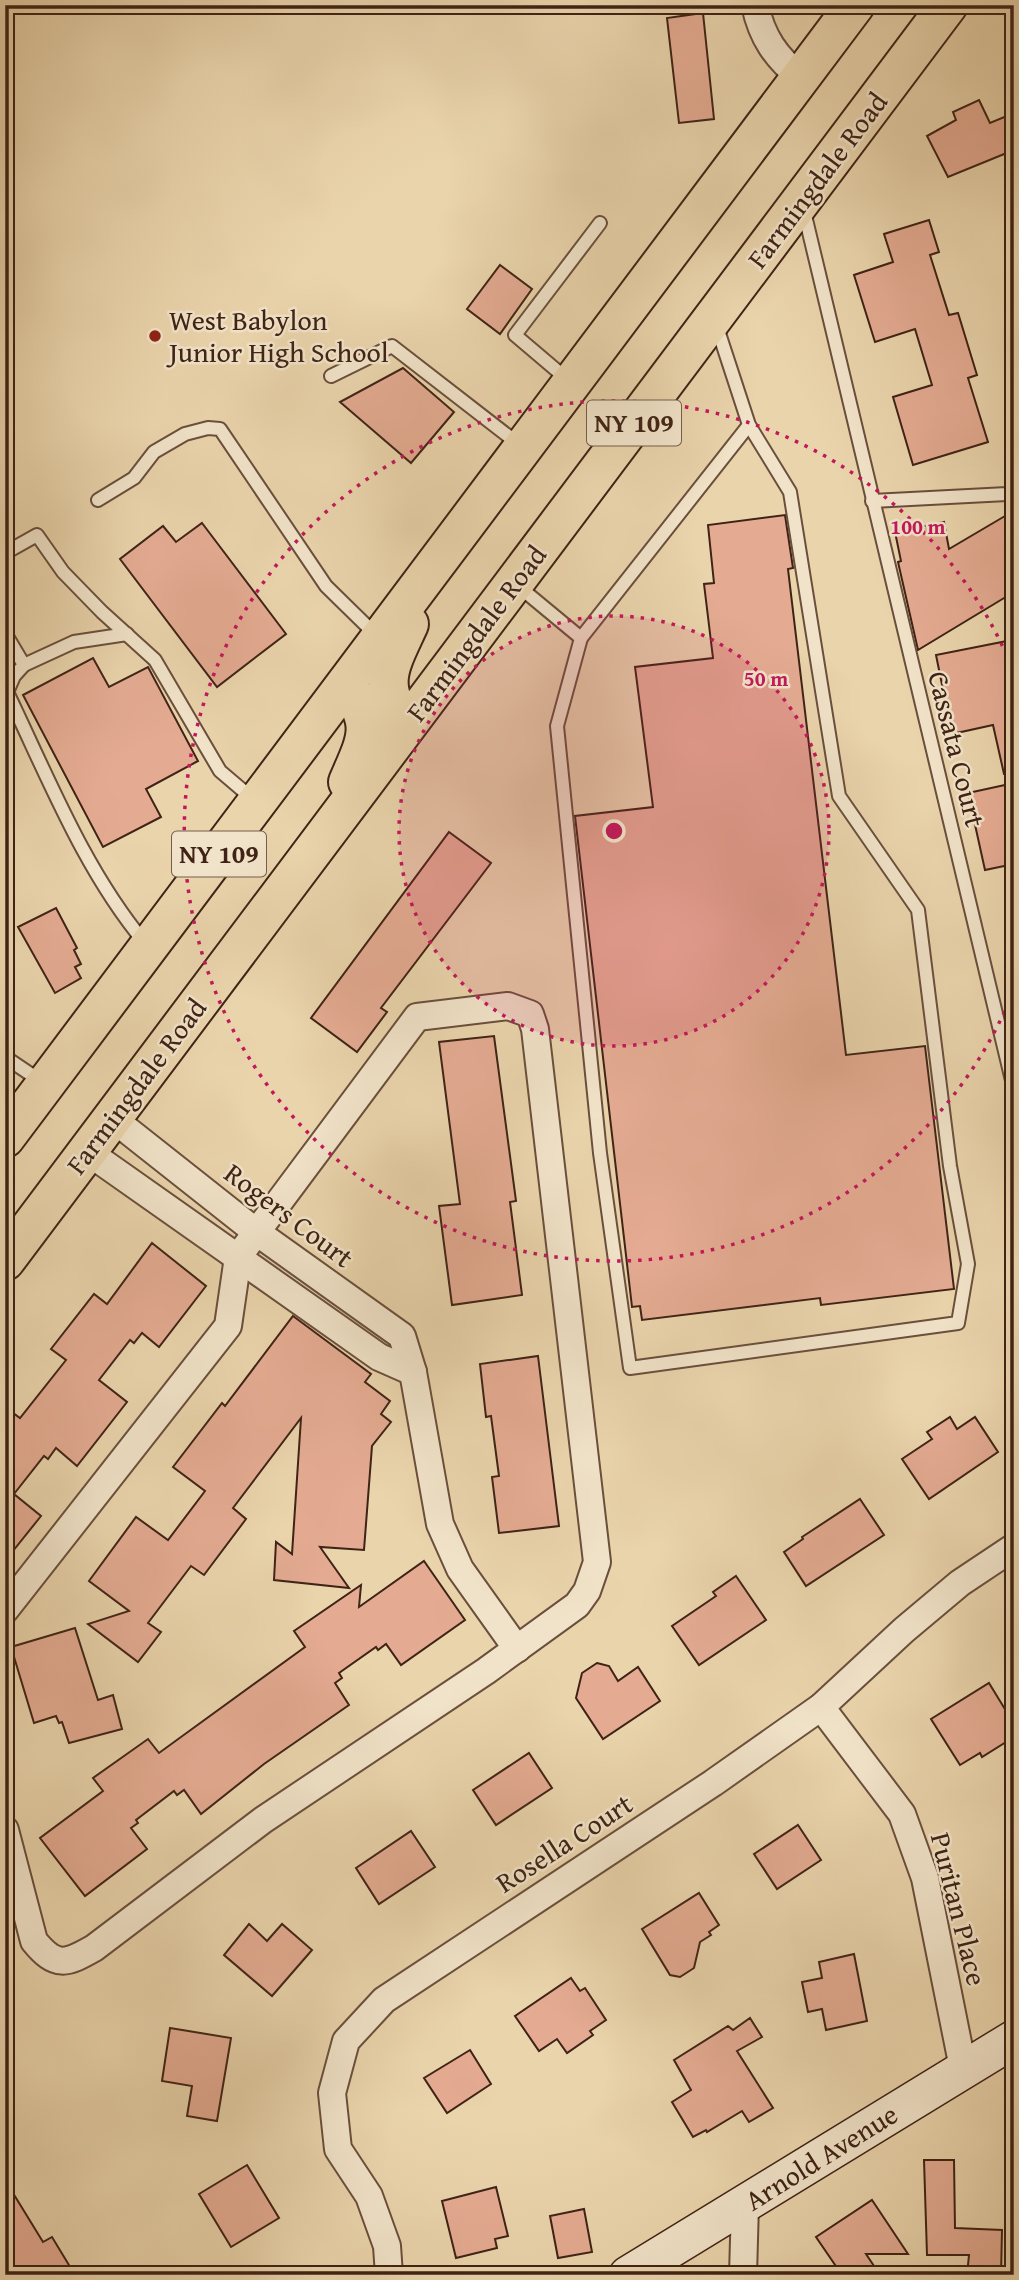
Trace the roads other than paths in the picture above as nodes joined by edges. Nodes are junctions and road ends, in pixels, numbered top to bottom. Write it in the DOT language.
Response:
graph roads {
  1 [pos="755,5"];
  2 [pos="855,5"];
  3 [pos="918,5"];
  4 [pos="948,5"];
  5 [pos="801,78"];
  6 [pos="868,112"];
  7 [pos="802,200"];
  8 [pos="600,223"];
  9 [pos="714,318"];
  10 [pos="331,376"];
  11 [pos="571,382"];
  12 [pos="749,425"];
  13 [pos="523,447"];
  14 [pos="1014,490"];
  15 [pos="98,500"];
  16 [pos="872,502"];
  17 [pos="5,553"];
  18 [pos="432,570"];
  19 [pos="514,583"];
  20 [pos="5,633"];
  21 [pos="127,634"];
  22 [pos="581,638"];
  23 [pos="380,639"];
  24 [pos="23,665"];
  25 [pos="347,684"];
  26 [pos="406,725"];
  27 [pos="257,803"];
  28 [pos="321,841"];
  29 [pos="149,947"];
  30 [pos="5,1056"];
  31 [pos="45,1085"];
  32 [pos="1014,1089"];
  33 [pos="112,1118"];
  34 [pos="5,1138"];
  35 [pos="88,1152"];
  36 [pos="255,1231"];
  37 [pos="237,1257"];
  38 [pos="5,1261"];
  39 [pos="413,1372"];
  40 [pos="1014,1548"];
  41 [pos="5,1610"];
  42 [pos="517,1649"];
  43 [pos="821,1707"];
  44 [pos="5,1830"];
  45 [pos="1014,2039"];
  46 [pos="963,2068"];
  47 [pos="745,2204"];
  48 [pos="388,2275"];
  49 [pos="628,2275"];
  50 [pos="743,2275"];
  1 -- 5 [label="street"];
  2 -- 5 [label="main road, NY 109"];
  3 -- 6 [label="main road"];
  4 -- 6 [label="main road, Farmingdale Road / NY 109"];
  5 -- 11 [label="main road, NY 109"];
  6 -- 7 [label="main road, Farmingdale Road / NY 109"];
  7 -- 9 [label="main road, Farmingdale Road / NY 109"];
  7 -- 16 [label="lane, Cassata Court"];
  8 -- 11 [label="lane"];
  9 -- 12 [label="lane"];
  9 -- 19 [label="main road, Farmingdale Road / NY 109"];
  10 -- 13 [label="lane"];
  11 -- 13 [label="main road, NY 109"];
  12 -- 22 [label="lane"];
  12 -- 22 [label="lane"];
  13 -- 18 [label="main road, NY 109"];
  14 -- 16 [label="lane"];
  15 -- 23 [label="lane"];
  16 -- 32 [label="lane, Cassata Court"];
  17 -- 21 [label="lane"];
  18 -- 23 [label="main road, NY 109"];
  18 -- 26 [label="main road"];
  19 -- 22 [label="lane"];
  19 -- 26 [label="main road, Farmingdale Road / NY 109"];
  20 -- 24 [label="lane"];
  21 -- 24 [label="lane"];
  21 -- 27 [label="lane"];
  23 -- 25 [label="main road, NY 109"];
  24 -- 29 [label="lane"];
  25 -- 27 [label="main road, NY 109"];
  25 -- 28 [label="main road"];
  26 -- 28 [label="main road, Farmingdale Road / NY 109"];
  27 -- 29 [label="main road, NY 109"];
  28 -- 33 [label="main road, Farmingdale Road / NY 109"];
  29 -- 31 [label="main road, NY 109"];
  30 -- 31 [label="lane"];
  31 -- 34 [label="main road, NY 109"];
  33 -- 35 [label="main road, Farmingdale Road / NY 109"];
  33 -- 36 [label="street, Rogers Court"];
  35 -- 37 [label="street"];
  35 -- 38 [label="main road, Farmingdale Road / NY 109"];
  36 -- 37 [label="street"];
  36 -- 39 [label="street, Rogers Court"];
  36 -- 42 [label="street"];
  37 -- 39 [label="street"];
  37 -- 41 [label="street"];
  39 -- 42 [label="street, Rogers Court"];
  40 -- 43 [label="street, Rosella Court"];
  42 -- 44 [label="street"];
  43 -- 46 [label="street, Puritan Place"];
  43 -- 48 [label="street, Rosella Court"];
  45 -- 46 [label="street, Arnold Avenue"];
  46 -- 47 [label="street, Arnold Avenue"];
  47 -- 49 [label="street, Arnold Avenue"];
  47 -- 50 [label="street"];
}
